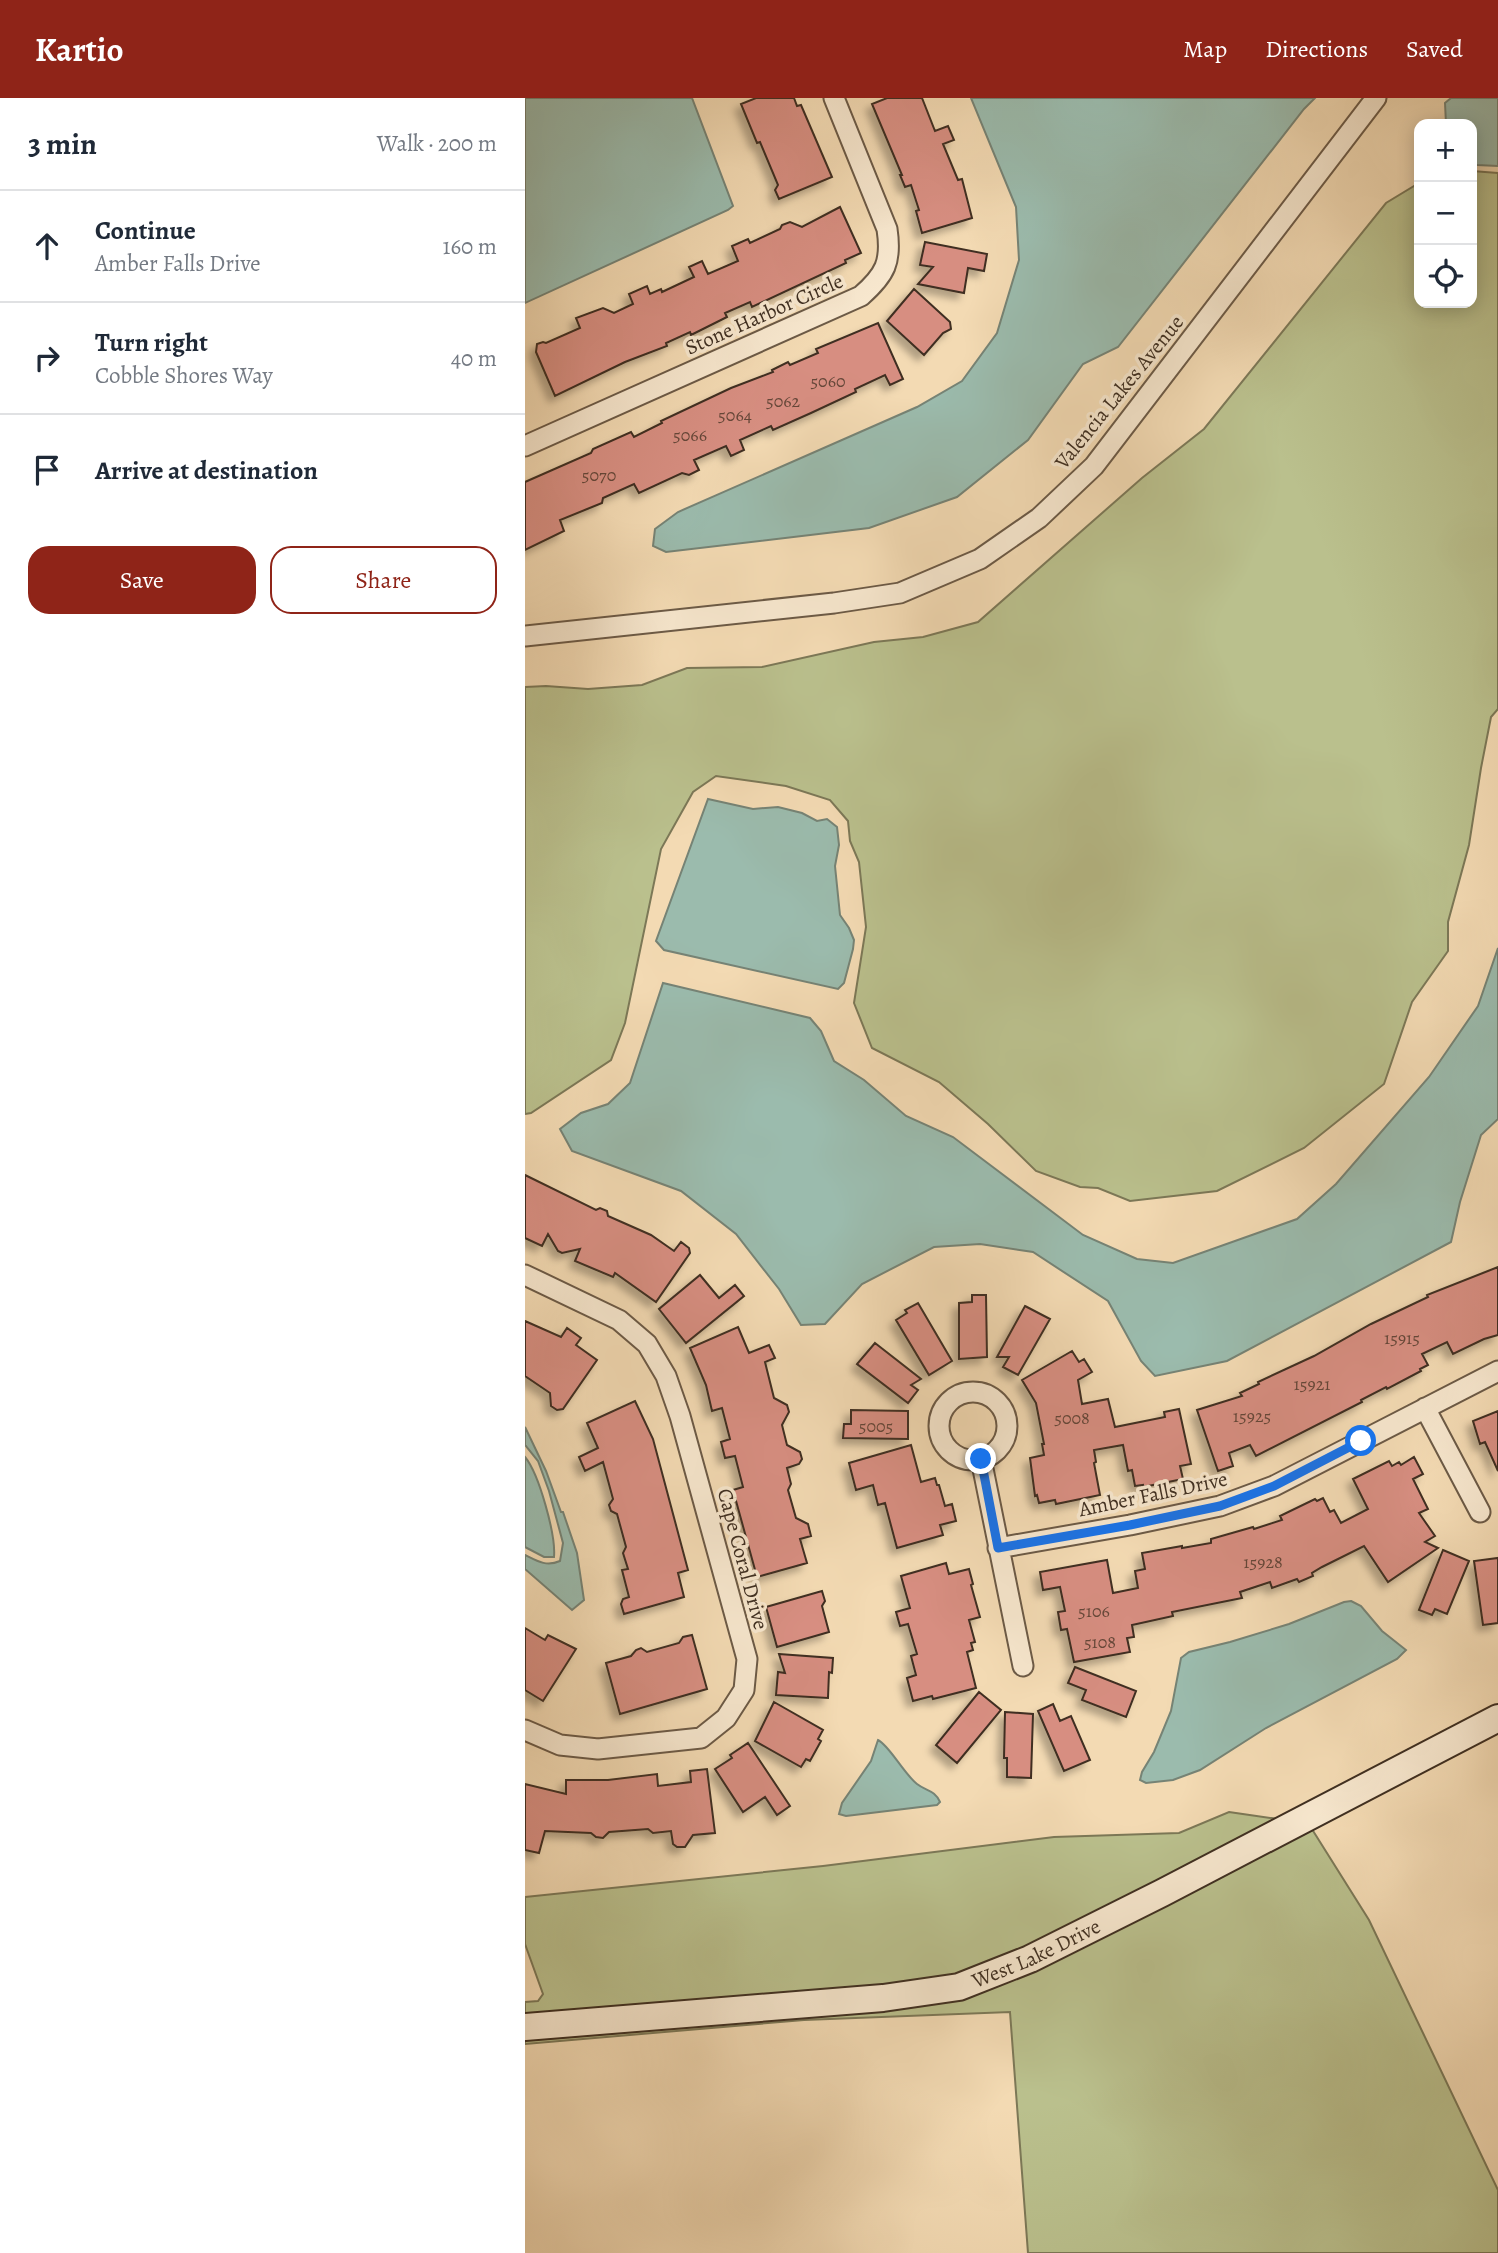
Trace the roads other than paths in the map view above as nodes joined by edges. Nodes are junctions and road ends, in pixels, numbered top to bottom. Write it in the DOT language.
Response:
graph roads {
  1 [pos="834,98"];
  2 [pos="1376,98"];
  3 [pos="525,446"];
  4 [pos="525,636"];
  5 [pos="525,1275"];
  6 [pos="1498,1371"];
  7 [pos="1425,1408"];
  8 [pos="981,1459"];
  9 [pos="1480,1512"];
  10 [pos="998,1548"];
  11 [pos="1023,1666"];
  12 [pos="1498,1718"];
  13 [pos="525,1730"];
  14 [pos="525,2027"];
  1 -- 3 [label="street, Stone Harbor Circle"];
  2 -- 4 [label="street, Valencia Lakes Avenue"];
  5 -- 13 [label="street, Cape Coral Drive"];
  6 -- 7 [label="street, Amber Falls Drive"];
  7 -- 9 [label="street"];
  7 -- 10 [label="street, Amber Falls Drive"];
  8 -- 10 [label="street"];
  10 -- 11 [label="street"];
  12 -- 14 [label="street, West Lake Drive"];
}
